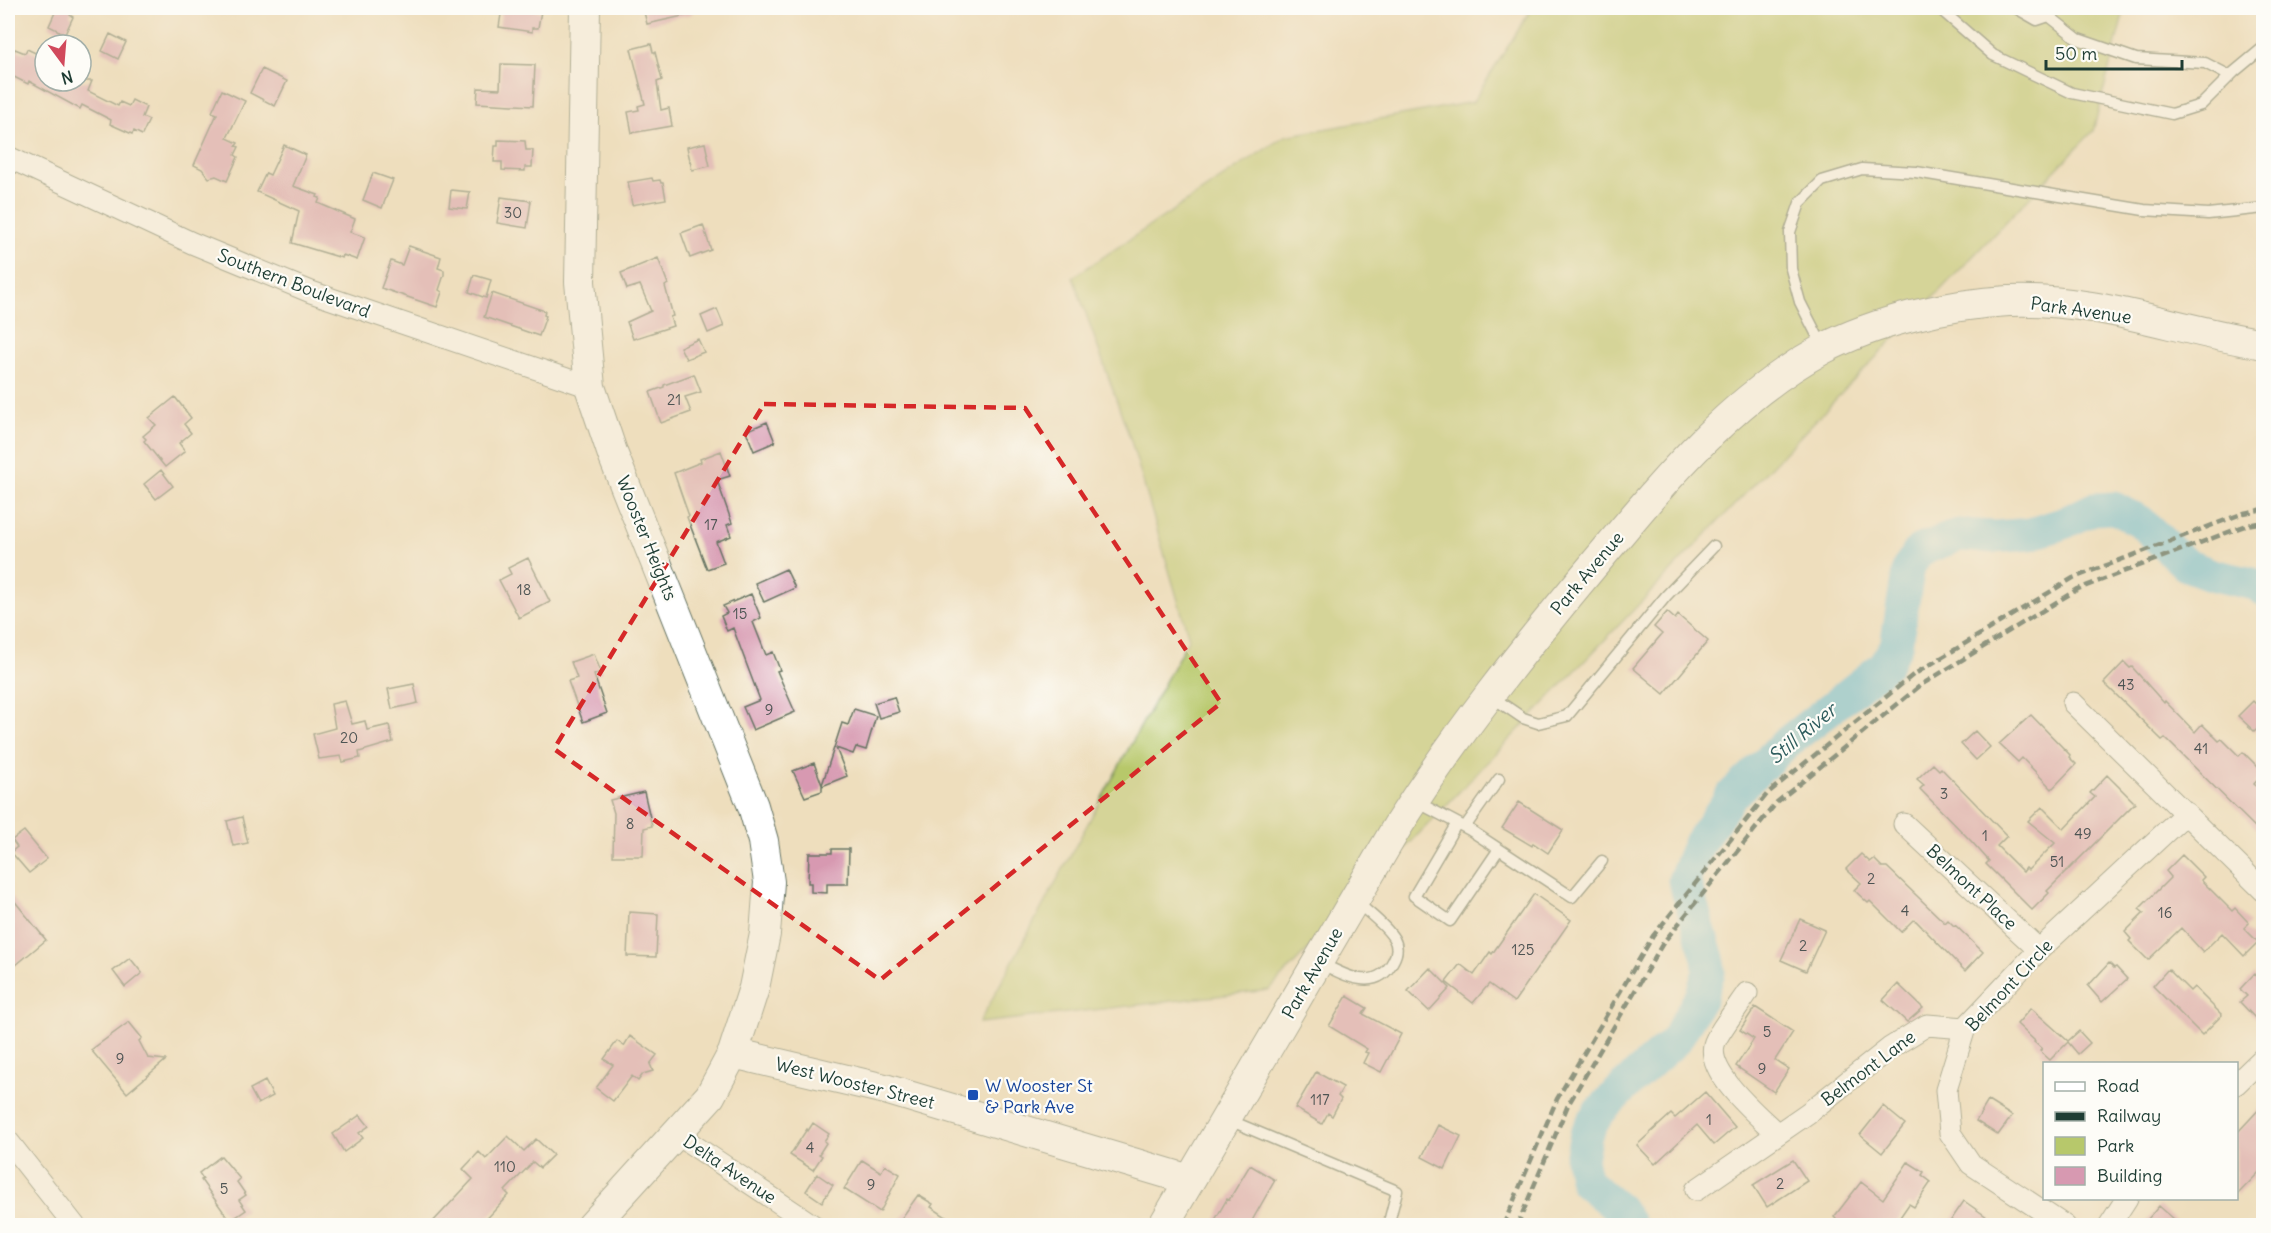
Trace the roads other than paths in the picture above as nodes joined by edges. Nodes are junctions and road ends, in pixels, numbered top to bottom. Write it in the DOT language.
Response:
graph roads {
  1 [pos="585,8"];
  2 [pos="1939,8"];
  3 [pos="2016,8"];
  4 [pos="2051,12"];
  5 [pos="2264,47"];
  6 [pos="2230,76"];
  7 [pos="8,157"];
  8 [pos="2264,208"];
  9 [pos="2264,344"];
  10 [pos="1824,349"];
  11 [pos="590,387"];
  12 [pos="1714,546"];
  13 [pos="1488,694"];
  14 [pos="2073,703"];
  15 [pos="1499,779"];
  16 [pos="1414,801"];
  17 [pos="2186,813"];
  18 [pos="1904,824"];
  19 [pos="1461,825"];
  20 [pos="1498,849"];
  21 [pos="1602,861"];
  22 [pos="2264,891"];
  23 [pos="1355,899"];
  24 [pos="2039,950"];
  25 [pos="1318,961"];
  26 [pos="1747,993"];
  27 [pos="1965,1028"];
  28 [pos="733,1053"];
  29 [pos="2264,1057"];
  30 [pos="2238,1082"];
  31 [pos="1226,1119"];
  32 [pos="675,1133"];
  33 [pos="1777,1134"];
  34 [pos="8,1141"];
  35 [pos="1190,1180"];
  36 [pos="1696,1190"];
  37 [pos="2126,1200"];
  38 [pos="75,1226"];
  39 [pos="592,1226"];
  40 [pos="814,1226"];
  41 [pos="1163,1226"];
  42 [pos="1388,1226"];
  43 [pos="2065,1226"];
  44 [pos="2109,1226"];
  1 -- 11 [label="main road, Wooster Heights"];
  2 -- 6 [label="lane"];
  3 -- 4 [label="lane"];
  4 -- 6 [label="lane"];
  5 -- 6 [label="lane"];
  7 -- 11 [label="street, Southern Boulevard"];
  8 -- 10 [label="lane"];
  9 -- 10 [label="main road, Park Avenue"];
  10 -- 13 [label="main road, Park Avenue"];
  11 -- 28 [label="main road, Wooster Heights"];
  12 -- 13 [label="lane"];
  13 -- 16 [label="main road, Park Avenue"];
  14 -- 17 [label="street"];
  15 -- 19 [label="lane"];
  16 -- 19 [label="lane"];
  16 -- 23 [label="main road, Park Avenue"];
  17 -- 22 [label="street"];
  17 -- 24 [label="street, Belmont Circle"];
  18 -- 24 [label="street, Belmont Place"];
  19 -- 20 [label="lane"];
  19 -- 20 [label="lane"];
  20 -- 21 [label="lane"];
  23 -- 25 [label="main road, Park Avenue"];
  23 -- 25 [label="lane"];
  24 -- 27 [label="street, Belmont Circle"];
  25 -- 31 [label="main road, Park Avenue"];
  26 -- 33 [label="street"];
  27 -- 33 [label="street, Belmont Lane"];
  27 -- 43 [label="street, Belmont Circle"];
  28 -- 32 [label="main road"];
  28 -- 35 [label="main road, West Wooster Street"];
  29 -- 30 [label="street"];
  31 -- 35 [label="main road, Park Avenue"];
  31 -- 42 [label="lane"];
  32 -- 39 [label="main road"];
  32 -- 40 [label="street, Delta Avenue"];
  33 -- 36 [label="street, Belmont Lane"];
  34 -- 38 [label="street"];
  35 -- 41 [label="main road, Park Avenue"];
  37 -- 44 [label="street"];
}
